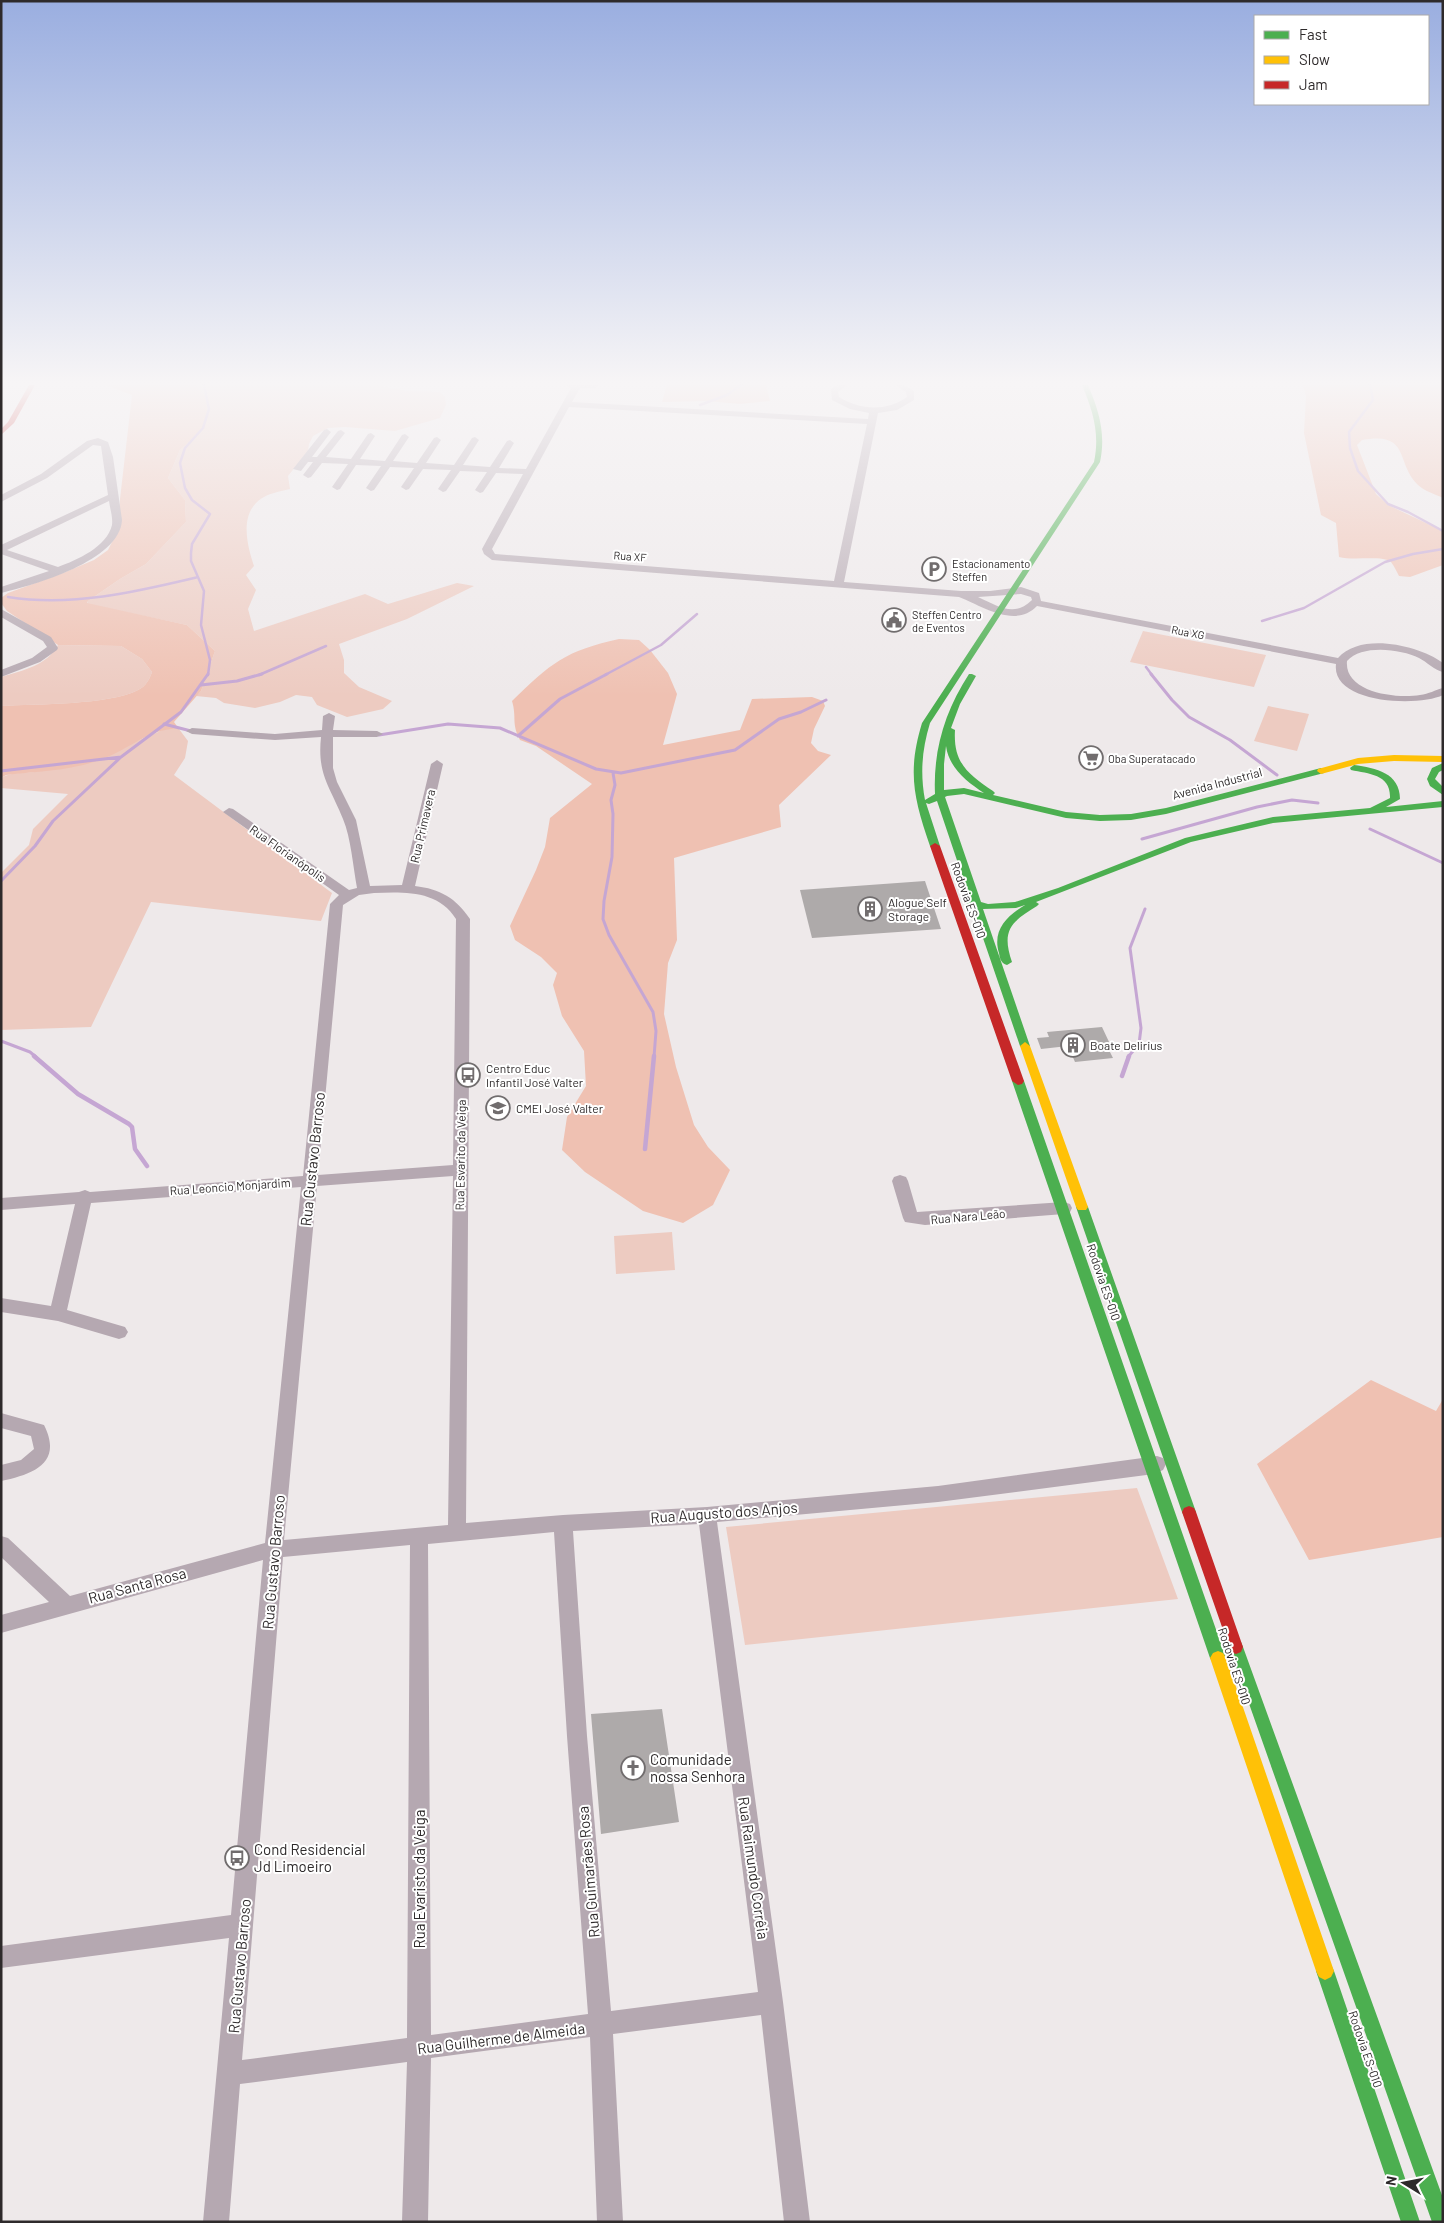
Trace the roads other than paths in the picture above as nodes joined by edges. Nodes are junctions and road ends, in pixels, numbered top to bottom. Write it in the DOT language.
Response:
graph roads {
  1 [pos="20,489"];
  2 [pos="112,489"];
  3 [pos="520,489"];
  4 [pos="858,489"];
  5 [pos="1080,489"];
  6 [pos="1092,489"];
  7 [pos="112,496"];
  8 [pos="1,499"];
  9 [pos="1075,517"];
  10 [pos="4,553"];
  11 [pos="56,570"];
  12 [pos="838,584"];
  13 [pos="1030,588"];
  14 [pos="1,590"];
  15 [pos="1015,590"];
  16 [pos="1000,593"];
  17 [pos="962,594"];
  18 [pos="1035,603"];
  19 [pos="996,609"];
  20 [pos="1,612"];
  21 [pos="1010,618"];
  22 [pos="1342,662"];
  23 [pos="977,669"];
  24 [pos="1443,670"];
  25 [pos="1,674"];
  26 [pos="969,680"];
  27 [pos="1443,691"];
  28 [pos="329,716"];
  29 [pos="192,731"];
  30 [pos="327,733"];
  31 [pos="377,734"];
  32 [pos="1443,759"];
  33 [pos="436,764"];
  34 [pos="1443,766"];
  35 [pos="1329,768"];
  36 [pos="1443,792"];
  37 [pos="940,796"];
  38 [pos="999,798"];
  39 [pos="1443,804"];
  40 [pos="920,806"];
  41 [pos="1368,810"];
  42 [pos="229,812"];
  43 [pos="408,888"];
  44 [pos="364,889"];
  45 [pos="950,889"];
  46 [pos="1061,890"];
  47 [pos="342,899"];
  48 [pos="977,905"];
  49 [pos="1012,1008"];
  50 [pos="459,1170"];
  51 [pos="310,1181"];
  52 [pos="900,1181"];
  53 [pos="85,1196"];
  54 [pos="1,1204"];
  55 [pos="1064,1208"];
  56 [pos="1,1305"];
  57 [pos="58,1314"];
  58 [pos="119,1332"];
  59 [pos="1,1420"];
  60 [pos="1162,1462"];
  61 [pos="1,1473"];
  62 [pos="707,1515"];
  63 [pos="563,1523"];
  64 [pos="457,1533"];
  65 [pos="419,1536"];
  66 [pos="1,1544"];
  67 [pos="274,1549"];
  68 [pos="66,1605"];
  69 [pos="1,1624"];
  70 [pos="243,1924"];
  71 [pos="1,1957"];
  72 [pos="771,2002"];
  73 [pos="601,2025"];
  74 [pos="419,2048"];
  75 [pos="230,2073"];
  76 [pos="216,2222"];
  77 [pos="415,2222"];
  78 [pos="610,2222"];
  79 [pos="797,2222"];
  80 [pos="1412,2222"];
  81 [pos="1442,2222"];
  1 -- 8 [label="street"];
  2 -- 7 [label="street"];
  3 -- 12 [label="street, Rua XF"];
  4 -- 12 [label="street"];
  5 -- 15 [label="main road, Rodovia ES-010"];
  6 -- 9 [label="main road"];
  7 -- 10 [label="street"];
  7 -- 11 [label="street"];
  10 -- 11 [label="street"];
  11 -- 14 [label="street"];
  12 -- 17 [label="street, Rua XF"];
  13 -- 15 [label="street, Rua XF"];
  13 -- 18 [label="street"];
  13 -- 21 [label="main road"];
  15 -- 16 [label="street, Rua XF"];
  15 -- 19 [label="main road, Rodovia ES-010"];
  16 -- 17 [label="street, Rua XF"];
  16 -- 19 [label="street"];
  17 -- 19 [label="street, Rua XF"];
  18 -- 21 [label="street"];
  18 -- 22 [label="street, Rua XG"];
  19 -- 21 [label="street, Rua XF"];
  19 -- 40 [label="main road, Rodovia ES-010"];
  20 -- 25 [label="street"];
  22 -- 24 [label="street"];
  22 -- 27 [label="street"];
  23 -- 26 [label="main road, Rodovia ES-010"];
  26 -- 37 [label="main road, Rodovia ES-010"];
  26 -- 38 [label="main road, Avenida Industrial"];
  28 -- 30 [label="street"];
  29 -- 30 [label="street"];
  30 -- 31 [label="street"];
  30 -- 44 [label="street"];
  32 -- 35 [label="main road, Avenida Industrial"];
  33 -- 43 [label="street, Rua Primavera"];
  34 -- 36 [label="main road"];
  35 -- 38 [label="main road, Avenida Industrial"];
  35 -- 41 [label="main road"];
  37 -- 38 [label="main road, Avenida Industrial"];
  37 -- 40 [label="main road, Avenida Industrial"];
  37 -- 48 [label="main road, Rodovia ES-010"];
  39 -- 41 [label="main road"];
  40 -- 45 [label="main road, Rodovia ES-010"];
  41 -- 46 [label="main road"];
  42 -- 47 [label="street, Rua Florianópolis"];
  43 -- 44 [label="street, Rua Esvarito da Veiga"];
  43 -- 50 [label="street, Rua Esvarito da Veiga"];
  44 -- 47 [label="street, Rua Esvarito da Veiga"];
  45 -- 48 [label="main road"];
  45 -- 55 [label="main road, Rodovia ES-010"];
  46 -- 48 [label="main road"];
  46 -- 49 [label="main road"];
  47 -- 51 [label="street, Rua Gustavo Barroso"];
  48 -- 49 [label="main road, Rodovia ES-010"];
  49 -- 60 [label="main road, Rodovia ES-010"];
  50 -- 51 [label="street, Rua Leoncio Monjardim"];
  50 -- 64 [label="street, Rua Esvarito da Veiga"];
  51 -- 53 [label="street, Rua Leoncio Monjardim"];
  51 -- 67 [label="street, Rua Gustavo Barroso"];
  52 -- 55 [label="street, Rua Nara Leão"];
  53 -- 54 [label="street, Rua Leoncio Monjardim"];
  53 -- 57 [label="street"];
  55 -- 60 [label="main road, Rodovia ES-010"];
  56 -- 57 [label="street"];
  57 -- 58 [label="street"];
  59 -- 61 [label="street"];
  60 -- 62 [label="street, Rua Augusto dos Anjos"];
  60 -- 80 [label="main road, Rodovia ES-010"];
  60 -- 81 [label="main road, Rodovia ES-010"];
  62 -- 63 [label="street, Rua Augusto dos Anjos"];
  62 -- 72 [label="street, Rua Raimundo Corrêia"];
  63 -- 64 [label="street, Rua Augusto dos Anjos"];
  63 -- 73 [label="street, Rua Guimarães Rosa"];
  64 -- 65 [label="street, Rua Augusto dos Anjos"];
  65 -- 67 [label="street, Rua Augusto dos Anjos"];
  65 -- 74 [label="street, Rua Evaristo da Veiga"];
  66 -- 68 [label="street"];
  67 -- 68 [label="street, Rua Santa Rosa"];
  67 -- 70 [label="street, Rua Gustavo Barroso"];
  68 -- 69 [label="street, Rua Santa Rosa"];
  70 -- 71 [label="street"];
  70 -- 75 [label="street, Rua Gustavo Barroso"];
  72 -- 73 [label="street, Rua Guilherme de Almeida"];
  72 -- 79 [label="street, Rua Raimundo Corrêia"];
  73 -- 74 [label="street, Rua Guilherme de Almeida"];
  73 -- 78 [label="street, Rua Guimarães Rosa"];
  74 -- 75 [label="street, Rua Guilherme de Almeida"];
  74 -- 77 [label="street, Rua Evaristo da Veiga"];
  75 -- 76 [label="street, Rua Gustavo Barroso"];
}
